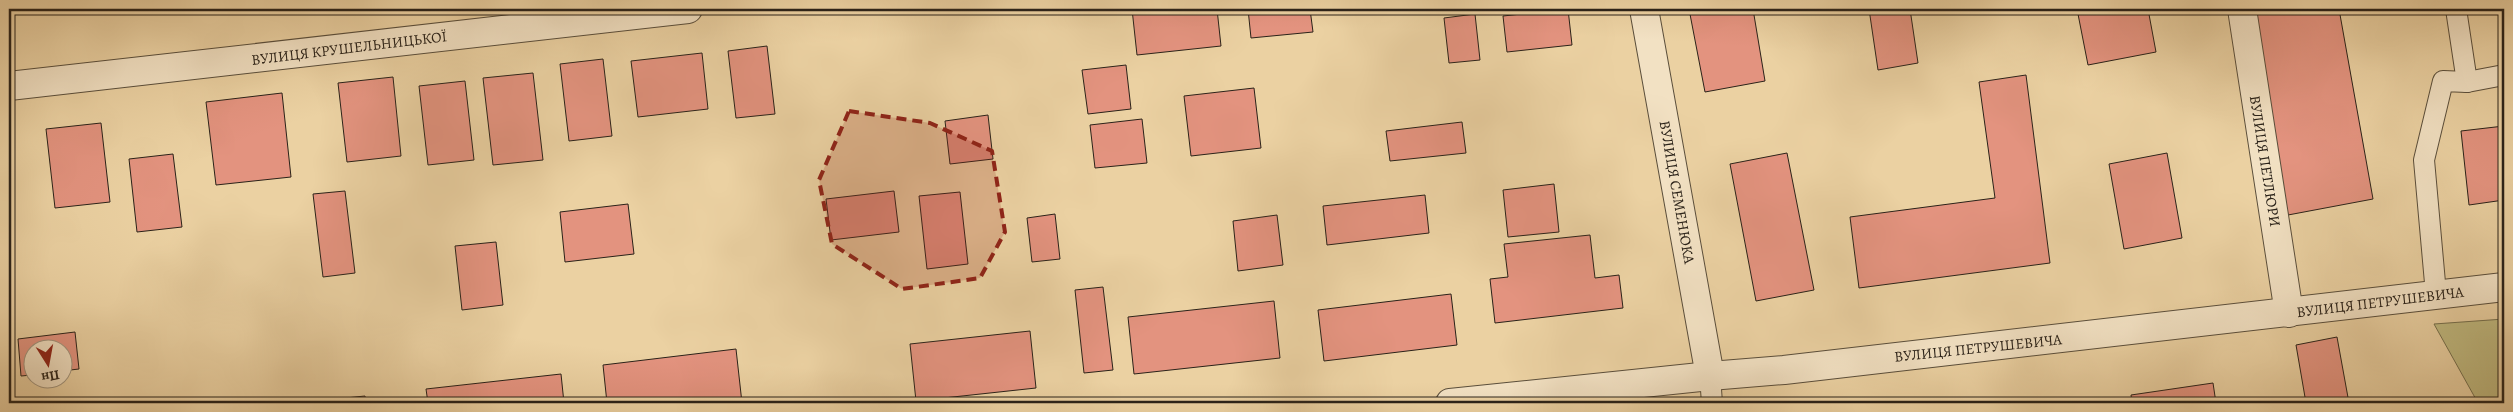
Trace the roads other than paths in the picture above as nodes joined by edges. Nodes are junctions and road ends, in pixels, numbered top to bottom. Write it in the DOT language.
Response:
graph roads {
  1 [pos="688,9"];
  2 [pos="1644,9"];
  3 [pos="2242,9"];
  4 [pos="2456,9"];
  5 [pos="2504,75"];
  6 [pos="2468,82"];
  7 [pos="9,86"];
  8 [pos="2504,287"];
  9 [pos="2436,294"];
  10 [pos="2290,313"];
  11 [pos="1710,376"];
  12 [pos="1450,403"];
  13 [pos="1712,403"];
  1 -- 7 [label="street, ВУЛИЦЯ КРУШЕЛЬНИЦЬКОЇ"];
  2 -- 11 [label="street, ВУЛИЦЯ СЕМЕНЮКА"];
  3 -- 10 [label="street, ВУЛИЦЯ ПЕТЛЮРИ"];
  4 -- 6 [label="lane"];
  5 -- 6 [label="lane"];
  6 -- 9 [label="lane"];
  8 -- 9 [label="street, ВУЛИЦЯ ПЕТРУШЕВИЧА"];
  9 -- 10 [label="street, ВУЛИЦЯ ПЕТРУШЕВИЧА"];
  10 -- 11 [label="street, ВУЛИЦЯ ПЕТРУШЕВИЧА"];
  11 -- 12 [label="street, ВУЛИЦЯ ПЕТРУШЕВИЧА"];
  11 -- 13 [label="lane"];
}
